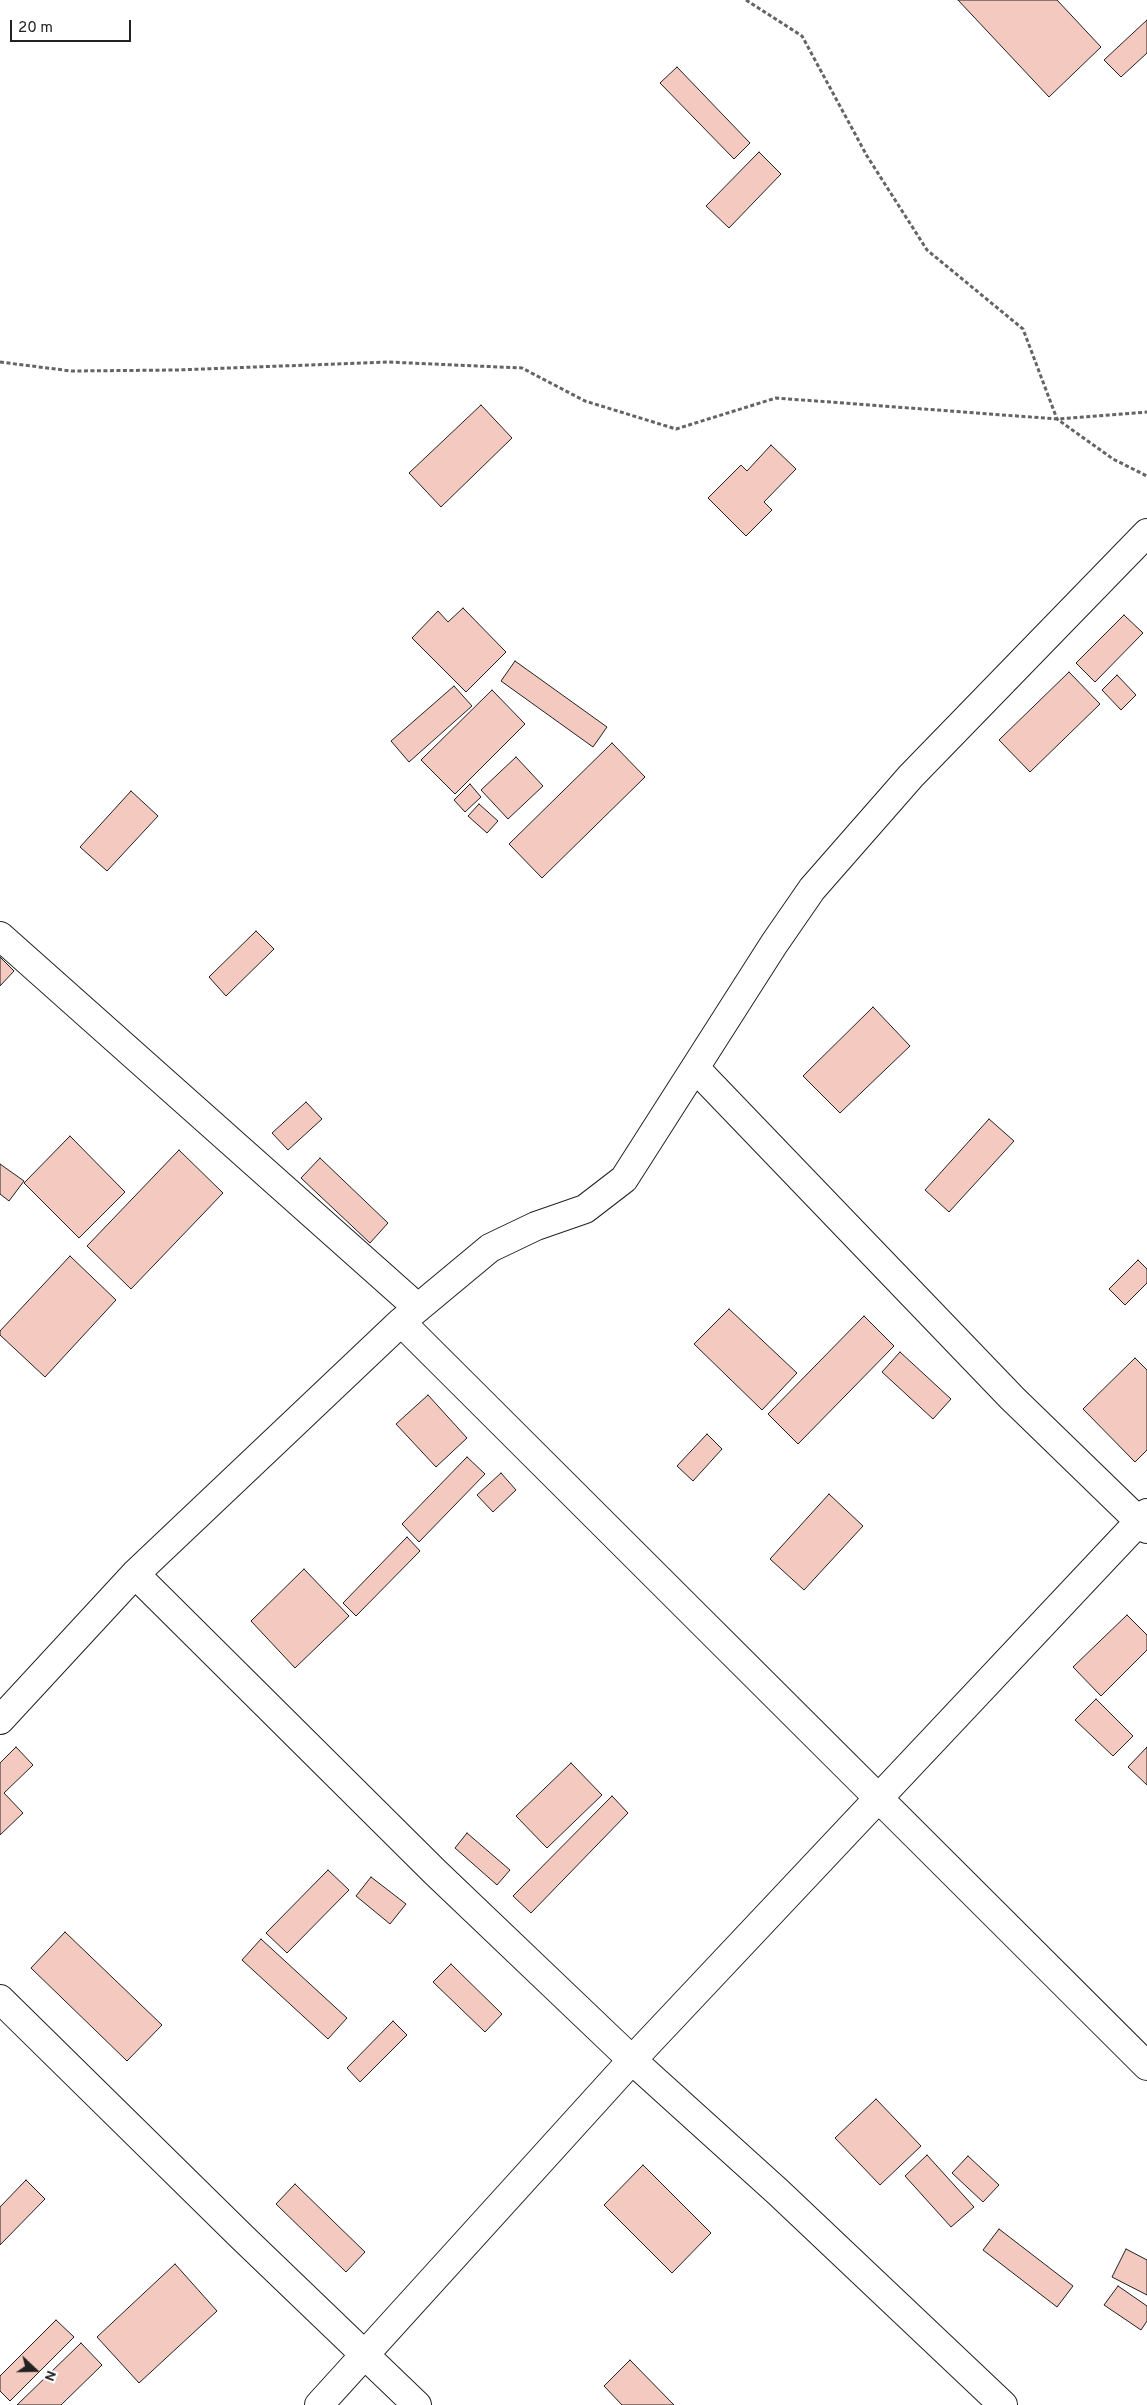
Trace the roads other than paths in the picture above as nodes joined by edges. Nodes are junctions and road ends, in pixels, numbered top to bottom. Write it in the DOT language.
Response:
graph roads {
  1 [pos="1147,533"];
  2 [pos="0,936"];
  3 [pos="696,1069"];
  4 [pos="409,1315"];
  5 [pos="1144,1521"];
  6 [pos="135,1574"];
  7 [pos="0,1720"];
  8 [pos="879,1799"];
  9 [pos="0,1999"];
  10 [pos="632,2060"];
  11 [pos="1147,2066"];
  12 [pos="364,2356"];
  13 [pos="319,2405"];
  14 [pos="416,2405"];
  15 [pos="1003,2405"];
  1 -- 3 [label="street"];
  2 -- 4 [label="street"];
  3 -- 4 [label="street"];
  3 -- 5 [label="street"];
  4 -- 6 [label="street"];
  4 -- 8 [label="street"];
  5 -- 8 [label="street"];
  6 -- 7 [label="street"];
  6 -- 10 [label="street"];
  8 -- 10 [label="street"];
  8 -- 11 [label="street"];
  9 -- 12 [label="street"];
  10 -- 12 [label="street"];
  10 -- 15 [label="street"];
  12 -- 13 [label="street"];
  12 -- 14 [label="street"];
}
